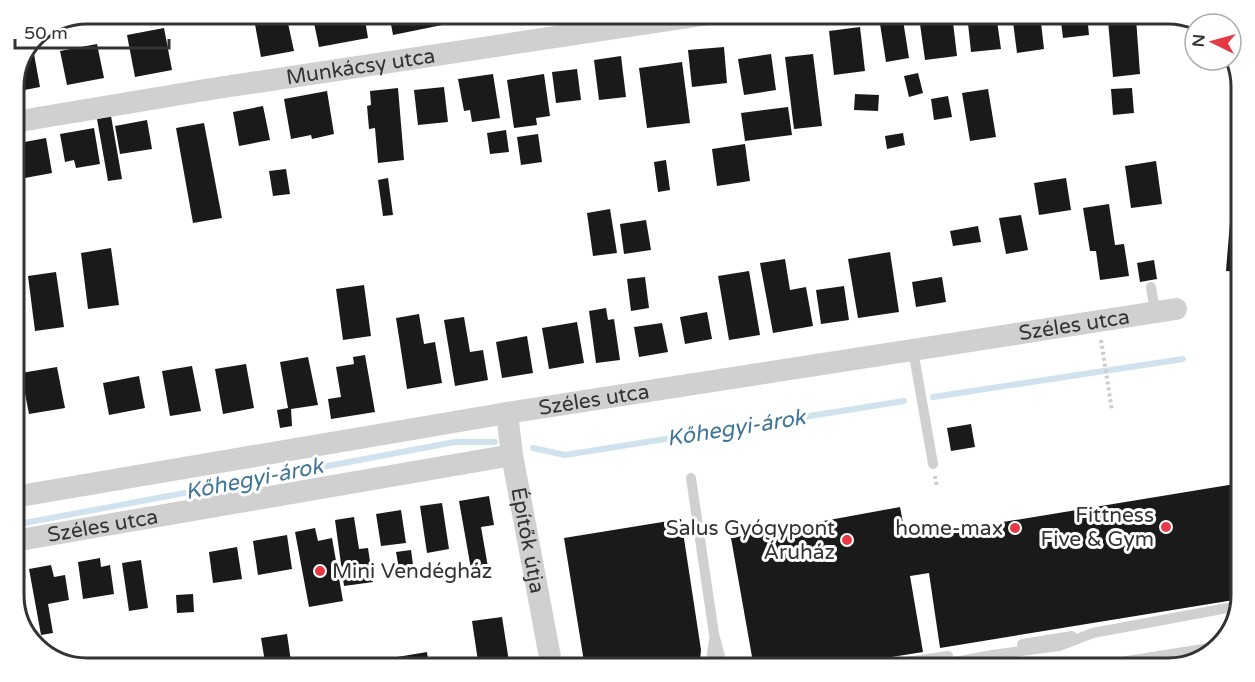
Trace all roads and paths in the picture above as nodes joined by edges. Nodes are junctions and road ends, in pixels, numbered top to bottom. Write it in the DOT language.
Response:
graph roads {
  1 [pos="617,24"];
  2 [pos="24,120"];
  3 [pos="1151,287"];
  4 [pos="1165,310"];
  5 [pos="913,350"];
  6 [pos="1103,352"];
  7 [pos="1112,411"];
  8 [pos="507,413"];
  9 [pos="512,454"];
  10 [pos="933,464"];
  11 [pos="691,478"];
  12 [pos="24,496"];
  13 [pos="24,539"];
  14 [pos="1229,608"];
  15 [pos="1093,633"];
  16 [pos="714,634"];
  17 [pos="550,658"];
  18 [pos="711,658"];
  19 [pos="720,658"];
  20 [pos="935,658"];
  21 [pos="976,658"];
  1 -- 2 [label="street, Munkácsy utca"];
  3 -- 4 [label="lane"];
  4 -- 5 [label="street, Széles utca"];
  5 -- 8 [label="street, Széles utca"];
  5 -- 10 [label="lane"];
  6 -- 7 [label="path"];
  8 -- 9 [label="street, Építők útja"];
  8 -- 12 [label="street, Széles utca"];
  9 -- 13 [label="street, Széles utca"];
  9 -- 17 [label="street, Építők útja"];
  11 -- 16 [label="lane"];
  14 -- 15 [label="lane"];
  15 -- 20 [label="lane"];
  15 -- 21 [label="lane"];
  16 -- 18 [label="lane"];
  16 -- 19 [label="lane"];
}
